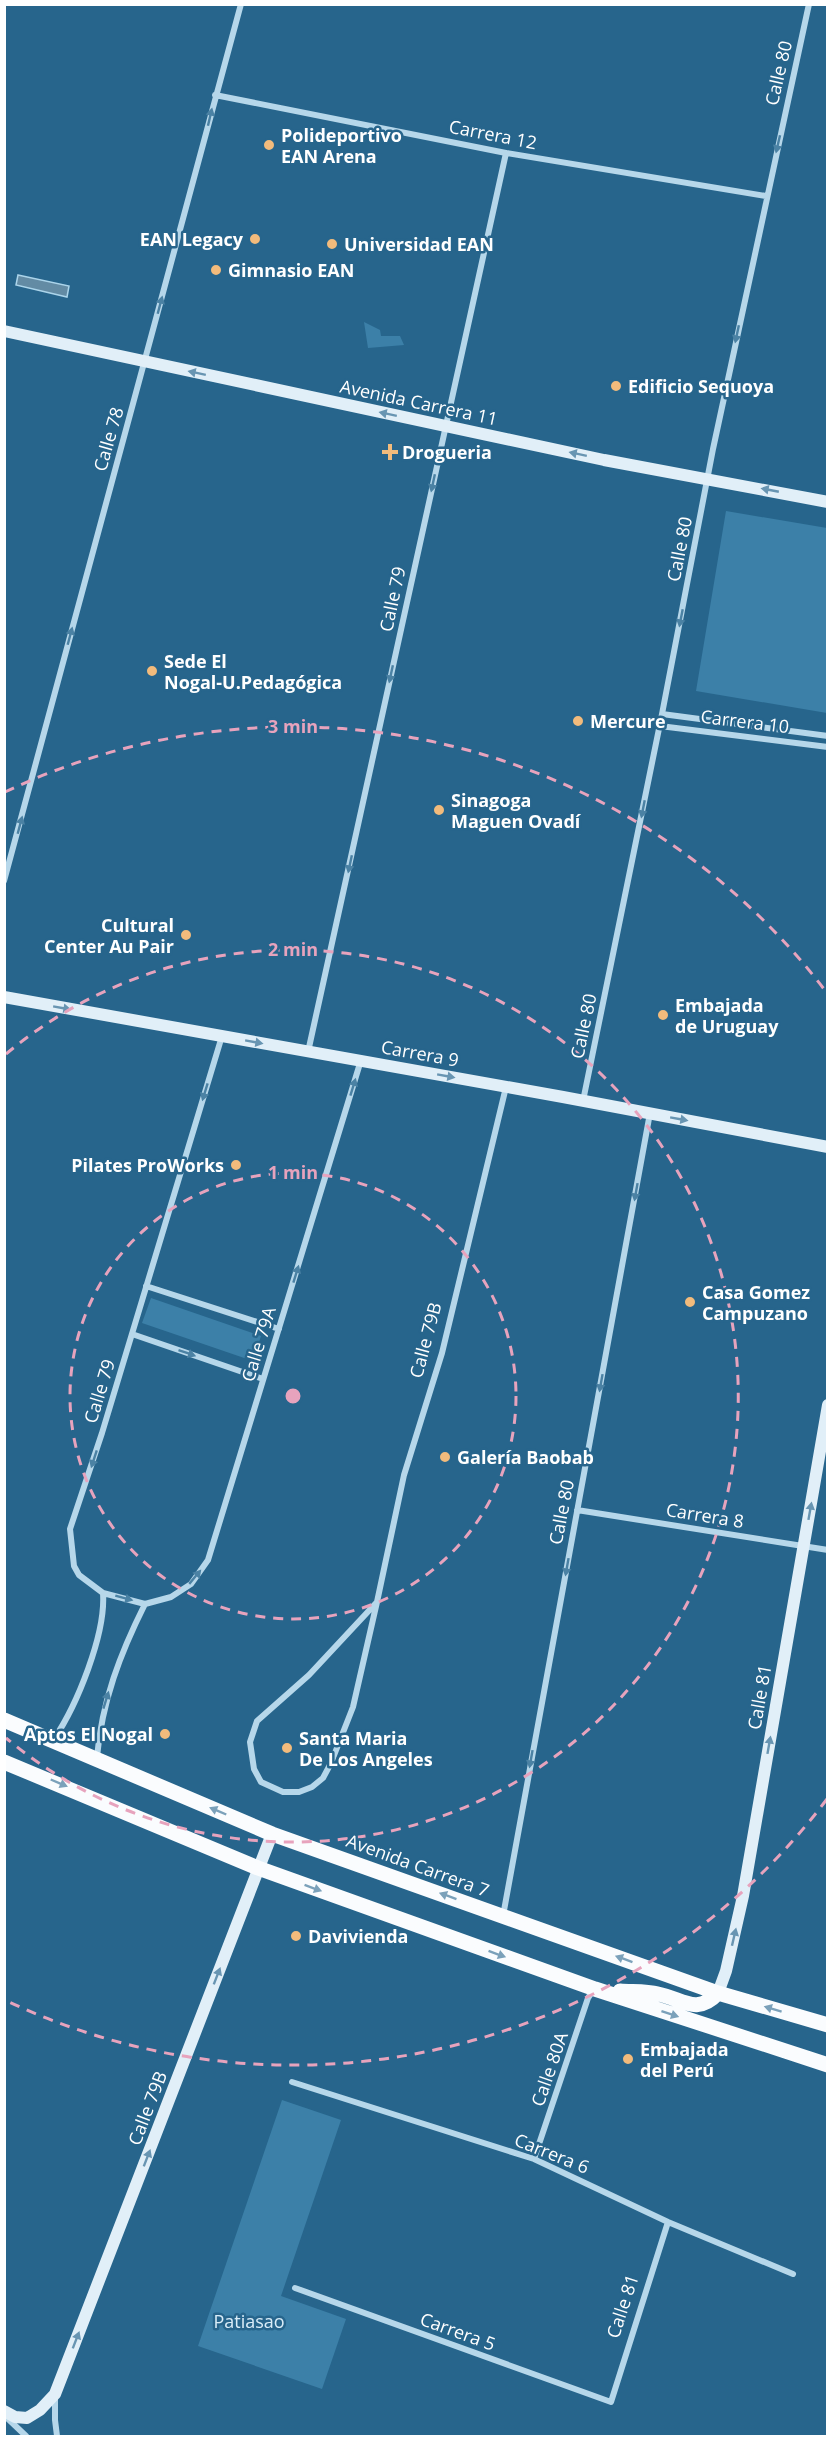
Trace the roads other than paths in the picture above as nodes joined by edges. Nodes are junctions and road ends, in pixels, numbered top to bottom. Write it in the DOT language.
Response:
graph roads {
  1 [pos="241,4"];
  2 [pos="809,4"];
  3 [pos="215,95"];
  4 [pos="506,153"];
  5 [pos="766,196"];
  6 [pos="4,331"];
  7 [pos="145,362"];
  8 [pos="446,426"];
  9 [pos="708,478"];
  10 [pos="828,502"];
  11 [pos="662,714"];
  12 [pos="660,726"];
  13 [pos="828,736"];
  14 [pos="828,747"];
  15 [pos="4,881"];
  16 [pos="4,998"];
  17 [pos="222,1036"];
  18 [pos="308,1052"];
  19 [pos="361,1060"];
  20 [pos="506,1087"];
  21 [pos="583,1101"];
  22 [pos="650,1113"];
  23 [pos="828,1147"];
  24 [pos="147,1286"];
  25 [pos="279,1329"];
  26 [pos="132,1334"];
  27 [pos="263,1379"];
  28 [pos="828,1405"];
  29 [pos="577,1510"];
  30 [pos="804,1546"];
  31 [pos="828,1550"];
  32 [pos="103,1593"];
  33 [pos="377,1602"];
  34 [pos="145,1604"];
  35 [pos="4,1720"];
  36 [pos="54,1739"];
  37 [pos="97,1758"];
  38 [pos="4,1762"];
  39 [pos="272,1834"];
  40 [pos="258,1868"];
  41 [pos="503,1916"];
  42 [pos="595,1989"];
  43 [pos="718,1993"];
  44 [pos="828,2025"];
  45 [pos="828,2065"];
  46 [pos="292,2082"];
  47 [pos="534,2159"];
  48 [pos="668,2222"];
  49 [pos="794,2274"];
  50 [pos="295,2288"];
  51 [pos="55,2394"];
  52 [pos="611,2402"];
  53 [pos="4,2411"];
  54 [pos="4,2416"];
  55 [pos="26,2436"];
  56 [pos="57,2436"];
  1 -- 3 [label="street, Calle 78"];
  2 -- 5 [label="street, Calle 80, one-way"];
  3 -- 4 [label="street, Carrera 12"];
  7 -- 3 [label="street, Calle 78, one-way"];
  4 -- 5 [label="street, Carrera 12"];
  4 -- 8 [label="street, Calle 79"];
  5 -- 9 [label="street, Calle 80, one-way"];
  6 -- 7 [label="street, Avenida Carrera 11"];
  8 -- 7 [label="street, Avenida Carrera 11, one-way"];
  15 -- 7 [label="street, Calle 78, one-way"];
  9 -- 8 [label="street, Avenida Carrera 11, one-way"];
  8 -- 18 [label="street, Calle 79, one-way"];
  10 -- 9 [label="street, Avenida Carrera 11, one-way"];
  9 -- 11 [label="street, Calle 80, one-way"];
  11 -- 12 [label="street, Calle 80"];
  11 -- 13 [label="street, Carrera 10"];
  12 -- 14 [label="street, Carrera 10"];
  12 -- 21 [label="street, Calle 80, one-way"];
  16 -- 17 [label="street, Carrera 9, one-way"];
  17 -- 18 [label="street, Carrera 9, one-way"];
  17 -- 24 [label="street, Calle 79, one-way"];
  18 -- 19 [label="street, Carrera 9"];
  19 -- 20 [label="street, Carrera 9, one-way"];
  25 -- 19 [label="street, Calle 79A, one-way"];
  20 -- 21 [label="street, Carrera 9"];
  20 -- 33 [label="street, Calle 79B"];
  21 -- 22 [label="street, Carrera 9"];
  22 -- 23 [label="street, Carrera 9, one-way"];
  22 -- 29 [label="street, Calle 80, one-way"];
  24 -- 25 [label="street"];
  24 -- 26 [label="street, Calle 79"];
  25 -- 27 [label="street, Calle 79A"];
  26 -- 27 [label="street, one-way"];
  26 -- 32 [label="street, Calle 79, one-way"];
  34 -- 27 [label="street, Calle 79A, one-way"];
  30 -- 28 [label="street, Calle 81, one-way"];
  29 -- 30 [label="street, Carrera 8"];
  29 -- 41 [label="street, Calle 80, one-way"];
  30 -- 31 [label="street, Carrera 8"];
  43 -- 30 [label="street, Calle 81, one-way"];
  32 -- 34 [label="street, one-way"];
  32 -- 36 [label="street"];
  33 -- 33 [label="street, Calle 79B"];
  37 -- 34 [label="street, one-way"];
  35 -- 36 [label="main road, Avenida Carrera 7"];
  36 -- 37 [label="main road, Avenida Carrera 7"];
  39 -- 37 [label="main road, Avenida Carrera 7, one-way"];
  38 -- 40 [label="main road, one-way"];
  39 -- 40 [label="street, Calle 79B"];
  41 -- 39 [label="main road, Avenida Carrera 7, one-way"];
  40 -- 42 [label="main road, one-way"];
  51 -- 40 [label="street, Calle 79B, one-way"];
  43 -- 41 [label="main road, Avenida Carrera 7, one-way"];
  42 -- 43 [label="main road"];
  42 -- 45 [label="main road, one-way"];
  42 -- 47 [label="street, Calle 80A"];
  44 -- 43 [label="main road, Avenida Carrera 7, one-way"];
  46 -- 47 [label="street, Carrera 6"];
  47 -- 48 [label="street, Carrera 6"];
  48 -- 49 [label="street, Carrera 6"];
  48 -- 52 [label="street, Calle 81"];
  50 -- 52 [label="street, Carrera 5"];
  51 -- 53 [label="street, Calle 79B"];
  51 -- 56 [label="street, Calle 79B"];
  54 -- 55 [label="street"];
}
